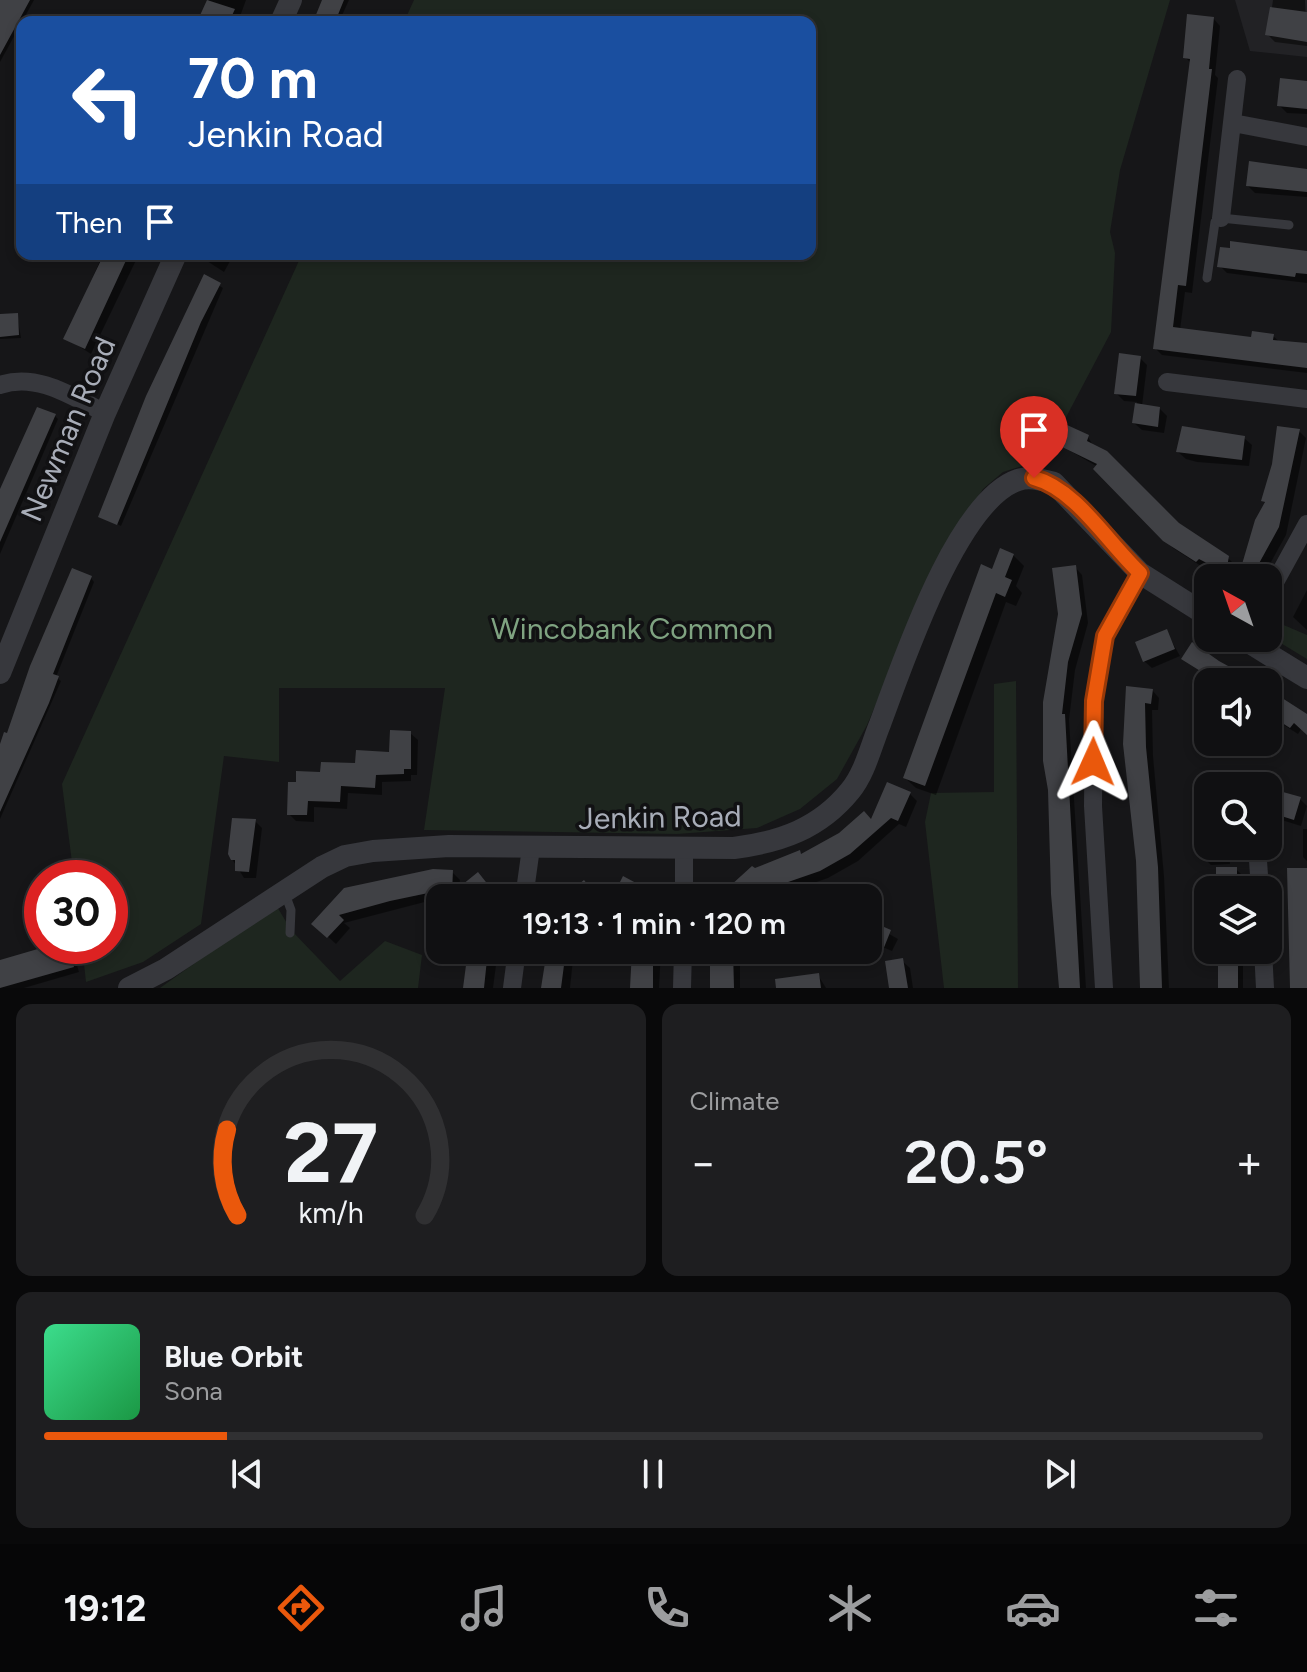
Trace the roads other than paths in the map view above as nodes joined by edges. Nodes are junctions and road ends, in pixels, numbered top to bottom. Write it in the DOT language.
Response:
graph roads {
  1 [pos="1237,79"];
  2 [pos="1233,123"];
  3 [pos="1307,137"];
  4 [pos="1221,218"];
  5 [pos="1289,225"];
  6 [pos="173,260"];
  7 [pos="1207,278"];
  8 [pos="1167,382"];
  9 [pos="0,385"];
  10 [pos="1307,399"];
  11 [pos="105,413"];
  12 [pos="1307,524"];
  13 [pos="1282,570"];
  14 [pos="1140,573"];
  15 [pos="1194,607"];
  16 [pos="1265,652"];
  17 [pos="0,673"];
  18 [pos="1307,678"];
  19 [pos="531,848"];
  20 [pos="684,850"];
  21 [pos="526,884"];
  22 [pos="684,884"];
  23 [pos="284,891"];
  24 [pos="290,933"];
  25 [pos="515,964"];
  26 [pos="683,964"];
  27 [pos="1264,964"];
  28 [pos="129,988"];
  29 [pos="512,988"];
  30 [pos="682,988"];
  31 [pos="1104,988"];
  32 [pos="1265,988"];
  1 -- 2 [label="street"];
  2 -- 3 [label="street"];
  2 -- 4 [label="street"];
  4 -- 5 [label="lane"];
  4 -- 7 [label="lane"];
  6 -- 11 [label="street, Newman Road"];
  8 -- 10 [label="street"];
  9 -- 11 [label="street"];
  11 -- 17 [label="street, Newman Road"];
  12 -- 13 [label="street"];
  14 -- 15 [label="street, Jenkin Road"];
  14 -- 20 [label="street, Jenkin Road"];
  14 -- 31 [label="street"];
  16 -- 18 [label="street"];
  19 -- 20 [label="street, Jenkin Road"];
  19 -- 21 [label="street"];
  19 -- 23 [label="street, Jenkin Road"];
  20 -- 22 [label="street"];
  23 -- 24 [label="lane"];
  23 -- 28 [label="street, Jenkin Road"];
  25 -- 29 [label="street"];
  26 -- 30 [label="street"];
  27 -- 32 [label="street"];
}
